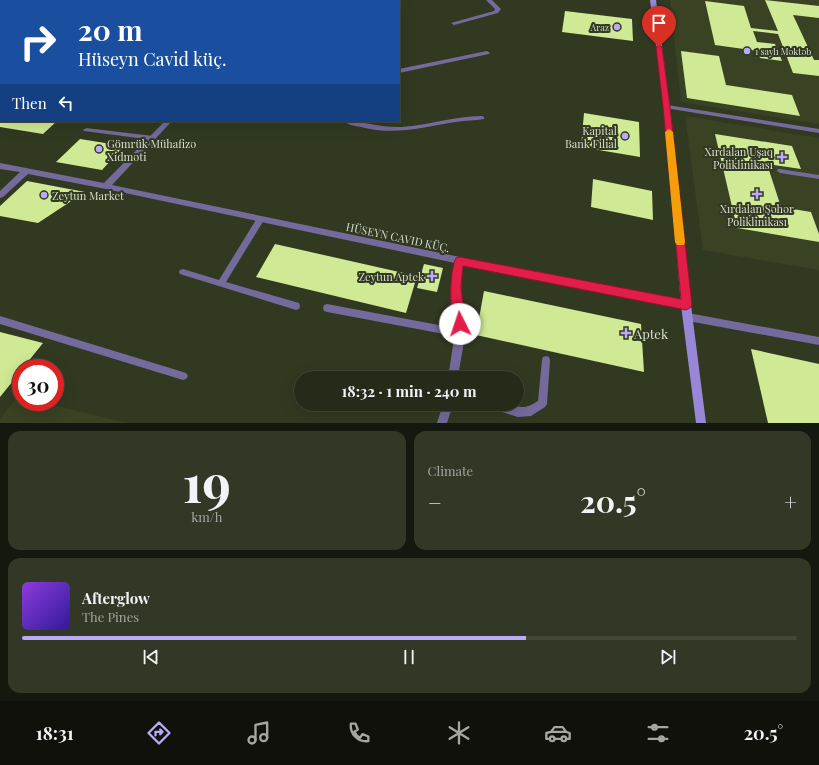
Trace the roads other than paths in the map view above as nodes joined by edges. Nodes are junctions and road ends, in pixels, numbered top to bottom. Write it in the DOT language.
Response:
graph roads {
  1 [pos="489,0"];
  2 [pos="653,0"];
  3 [pos="454,23"];
  4 [pos="487,53"];
  5 [pos="400,70"];
  6 [pos="667,107"];
  7 [pos="482,118"];
  8 [pos="168,122"];
  9 [pos="350,122"];
  10 [pos="86,130"];
  11 [pos="819,131"];
  12 [pos="153,138"];
  13 [pos="0,166"];
  14 [pos="26,171"];
  15 [pos="780,171"];
  16 [pos="819,177"];
  17 [pos="106,186"];
  18 [pos="0,195"];
  19 [pos="260,220"];
  20 [pos="460,261"];
  21 [pos="183,272"];
  22 [pos="221,283"];
  23 [pos="686,305"];
  24 [pos="296,306"];
  25 [pos="327,308"];
  26 [pos="688,317"];
  27 [pos="0,320"];
  28 [pos="460,333"];
  29 [pos="819,341"];
  30 [pos="546,360"];
  31 [pos="454,371"];
  32 [pos="183,376"];
  33 [pos="446,411"];
  34 [pos="514,411"];
  35 [pos="442,423"];
  36 [pos="701,423"];
  1 -- 3 [label="street"];
  2 -- 6 [label="street"];
  4 -- 5 [label="street"];
  6 -- 11 [label="street"];
  6 -- 23 [label="street"];
  7 -- 9 [label="street"];
  8 -- 12 [label="street"];
  10 -- 12 [label="lane"];
  12 -- 17 [label="street"];
  13 -- 14 [label="street, HÜSEYN CAVID KÜÇ."];
  14 -- 17 [label="street, HÜSEYN CAVID KÜÇ."];
  14 -- 18 [label="street"];
  15 -- 16 [label="lane"];
  17 -- 19 [label="street, HÜSEYN CAVID KÜÇ."];
  19 -- 20 [label="street, HÜSEYN CAVID KÜÇ."];
  19 -- 22 [label="lane"];
  20 -- 23 [label="street, HÜSEYN CAVID KÜÇ."];
  20 -- 28 [label="street"];
  21 -- 22 [label="lane"];
  22 -- 24 [label="lane"];
  23 -- 26 [label="street"];
  25 -- 28 [label="lane"];
  26 -- 29 [label="lane"];
  26 -- 36 [label="street"];
  27 -- 32 [label="lane"];
  28 -- 31 [label="street"];
  30 -- 34 [label="lane"];
  33 -- 35 [label="street"];
}
